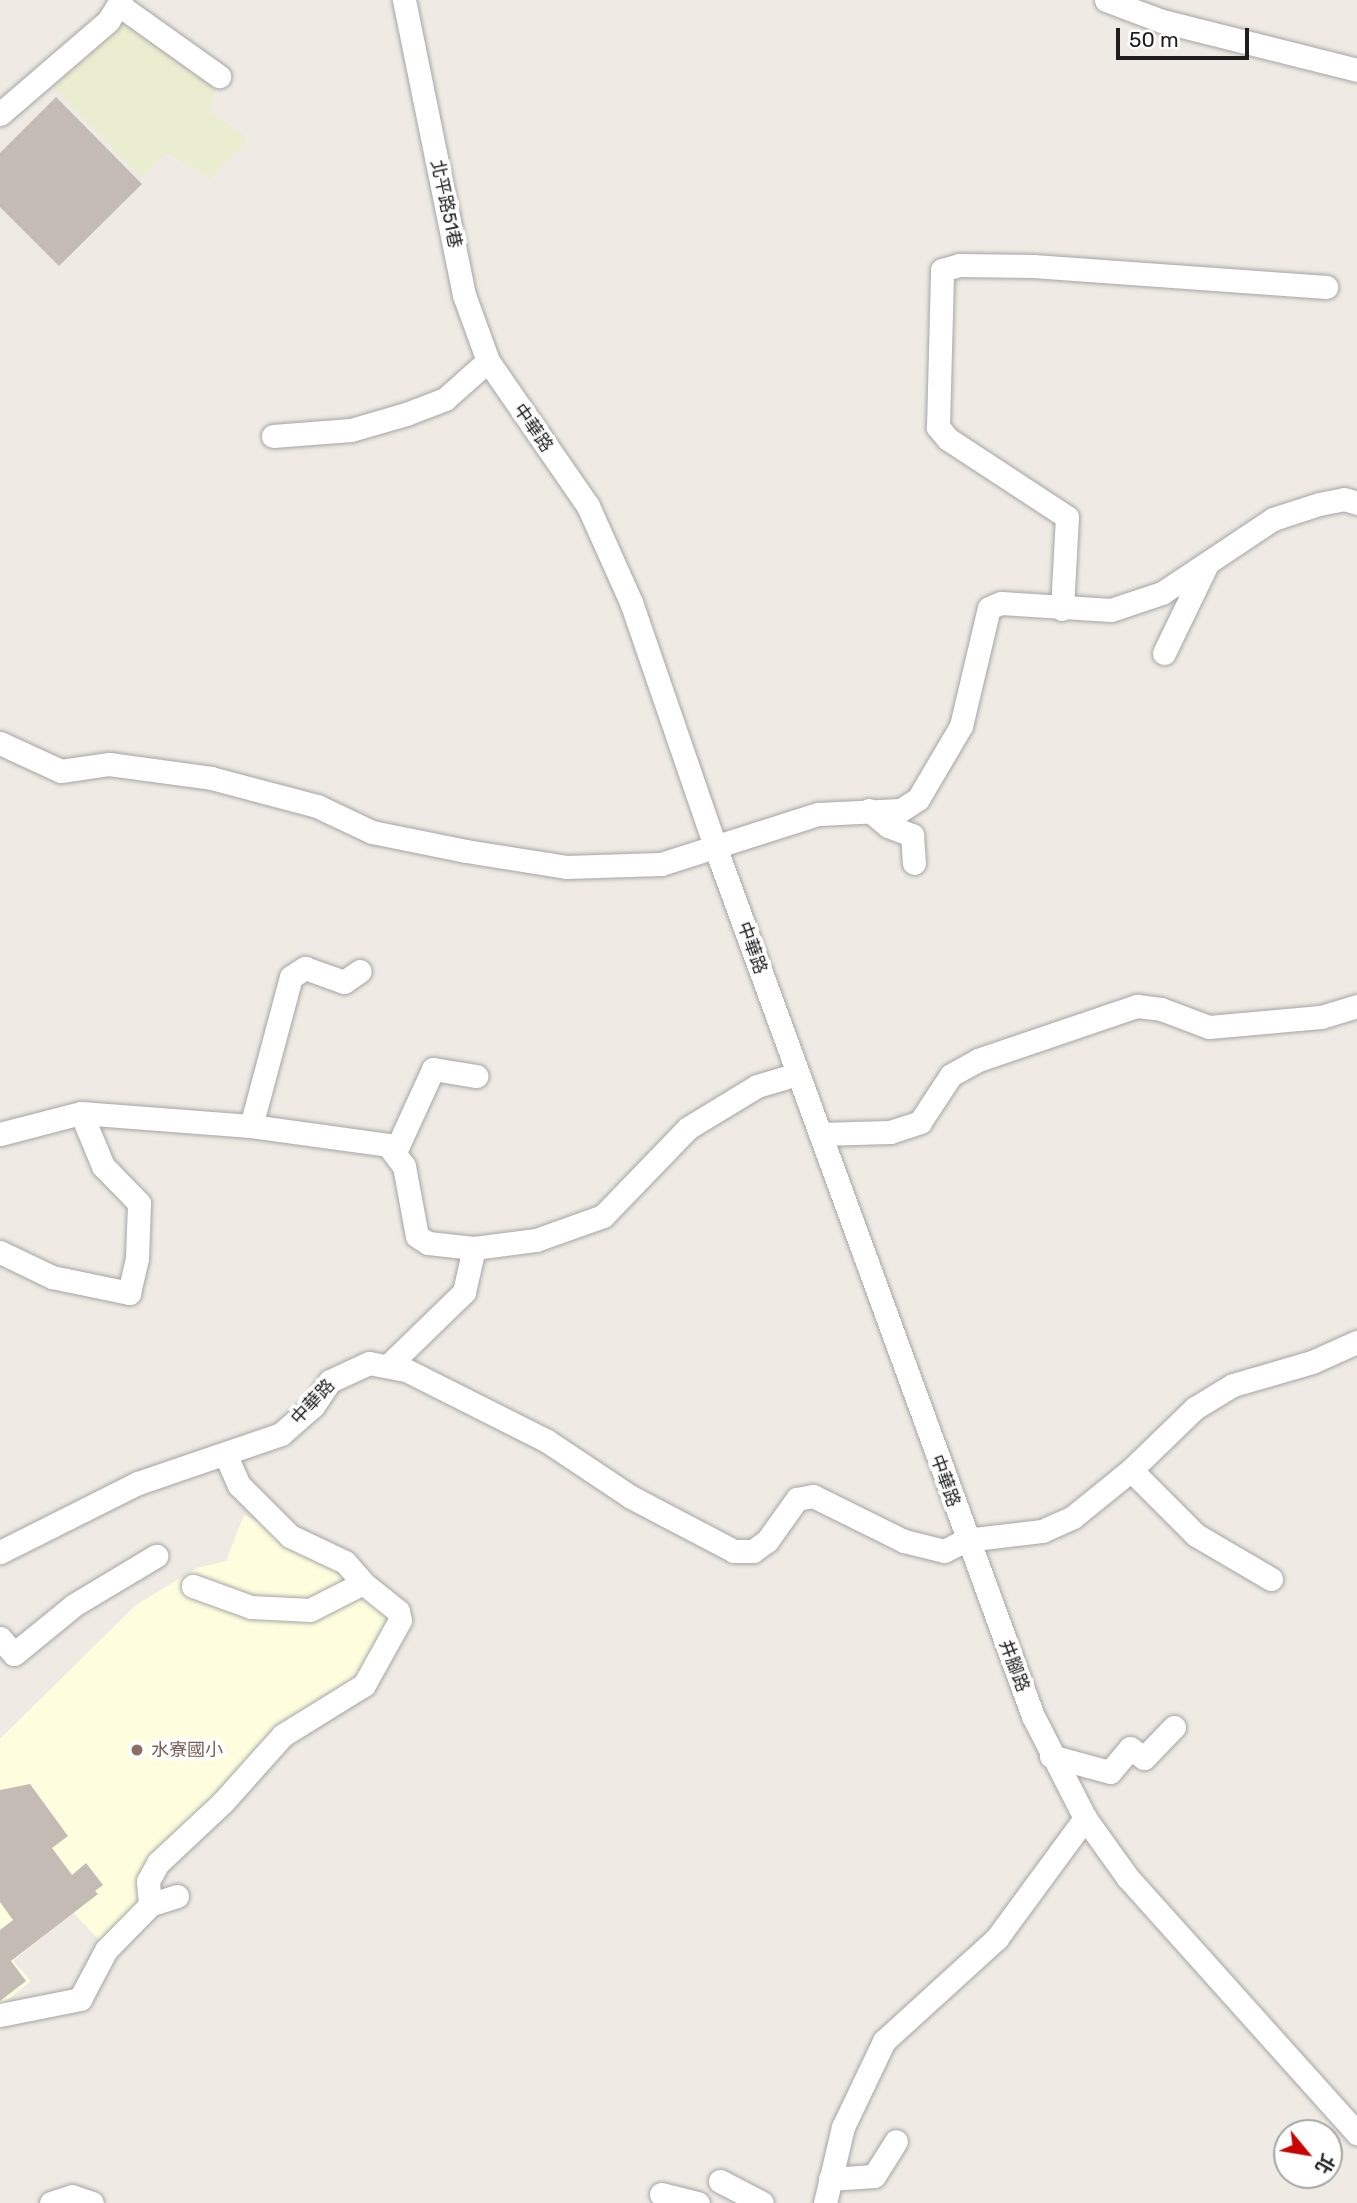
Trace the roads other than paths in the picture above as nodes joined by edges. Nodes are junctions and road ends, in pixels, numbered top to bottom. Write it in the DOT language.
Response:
graph roads {
  1 [pos="404,0"];
  2 [pos="1106,0"];
  3 [pos="120,3"];
  4 [pos="1357,70"];
  5 [pos="219,76"];
  6 [pos="0,114"];
  7 [pos="1326,287"];
  8 [pos="488,361"];
  9 [pos="512,398"];
  10 [pos="274,436"];
  11 [pos="1357,503"];
  12 [pos="1207,564"];
  13 [pos="1062,609"];
  14 [pos="1164,653"];
  15 [pos="0,743"];
  16 [pos="870,810"];
  17 [pos="716,849"];
  18 [pos="914,863"];
  19 [pos="360,971"];
  20 [pos="1357,1006"];
  21 [pos="797,1074"];
  22 [pos="476,1076"];
  23 [pos="81,1113"];
  24 [pos="251,1126"];
  25 [pos="0,1134"];
  26 [pos="820,1134"];
  27 [pos="396,1150"];
  28 [pos="474,1248"];
  29 [pos="0,1252"];
  30 [pos="1357,1342"];
  31 [pos="389,1365"];
  32 [pos="226,1456"];
  33 [pos="1131,1470"];
  34 [pos="966,1540"];
  35 [pos="0,1552"];
  36 [pos="156,1556"];
  37 [pos="1271,1578"];
  38 [pos="363,1583"];
  39 [pos="193,1586"];
  40 [pos="0,1638"];
  41 [pos="1174,1727"];
  42 [pos="1051,1756"];
  43 [pos="1085,1818"];
  44 [pos="177,1896"];
  45 [pos="150,1905"];
  46 [pos="0,2015"];
  47 [pos="1357,2133"];
  48 [pos="896,2141"];
  49 [pos="830,2179"];
  50 [pos="720,2181"];
  51 [pos="661,2194"];
  52 [pos="757,2202"];
  53 [pos="52,2203"];
  54 [pos="92,2203"];
  55 [pos="698,2203"];
  56 [pos="825,2203"];
  1 -- 8 [label="street, 北平路51巷"];
  2 -- 4 [label="street"];
  3 -- 5 [label="street"];
  3 -- 6 [label="street"];
  7 -- 13 [label="street"];
  8 -- 9 [label="street, 北平路51巷"];
  8 -- 10 [label="street"];
  9 -- 17 [label="street, 中華路"];
  11 -- 12 [label="street"];
  12 -- 13 [label="street"];
  12 -- 14 [label="street"];
  13 -- 16 [label="street"];
  15 -- 17 [label="street"];
  16 -- 17 [label="street"];
  16 -- 18 [label="street"];
  17 -- 21 [label="street, 中華路"];
  19 -- 24 [label="street"];
  20 -- 26 [label="street"];
  21 -- 26 [label="street, 中華路"];
  21 -- 28 [label="street"];
  22 -- 27 [label="street"];
  23 -- 24 [label="street"];
  23 -- 25 [label="street"];
  23 -- 29 [label="street"];
  24 -- 27 [label="street"];
  26 -- 34 [label="street, 中華路"];
  27 -- 28 [label="street"];
  28 -- 31 [label="street"];
  30 -- 33 [label="street"];
  31 -- 32 [label="street, 中華路"];
  31 -- 34 [label="street, 中華路"];
  32 -- 35 [label="street, 中華路"];
  32 -- 38 [label="street"];
  33 -- 34 [label="street"];
  33 -- 37 [label="street"];
  34 -- 42 [label="street, 井腳路"];
  36 -- 40 [label="street"];
  38 -- 39 [label="street"];
  38 -- 45 [label="street"];
  41 -- 42 [label="street"];
  42 -- 43 [label="street, 井腳路"];
  43 -- 47 [label="street, 井腳路"];
  43 -- 49 [label="street"];
  44 -- 45 [label="street"];
  45 -- 46 [label="street"];
  48 -- 49 [label="street"];
  49 -- 56 [label="street"];
  50 -- 52 [label="street"];
  51 -- 55 [label="street"];
  53 -- 54 [label="street"];
}
